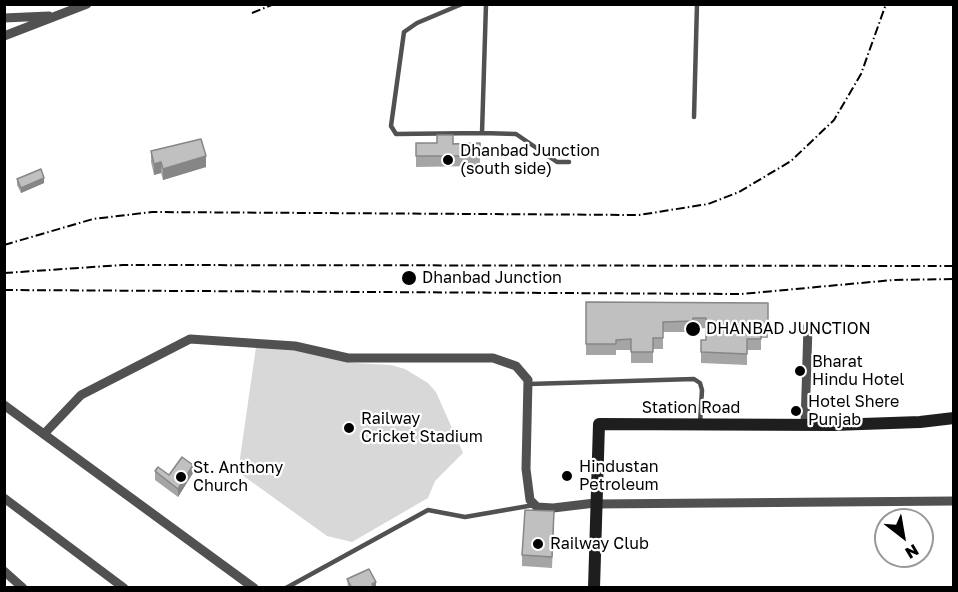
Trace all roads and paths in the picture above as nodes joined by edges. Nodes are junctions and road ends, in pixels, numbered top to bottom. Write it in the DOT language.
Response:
graph roads {
  1 [pos="87,4"];
  2 [pos="462,4"];
  3 [pos="486,4"];
  4 [pos="697,4"];
  5 [pos="57,16"];
  6 [pos="4,18"];
  7 [pos="4,36"];
  8 [pos="694,117"];
  9 [pos="482,133"];
  10 [pos="569,162"];
  11 [pos="808,326"];
  12 [pos="529,384"];
  13 [pos="4,405"];
  14 [pos="949,419"];
  15 [pos="700,425"];
  16 [pos="805,425"];
  17 [pos="44,434"];
  18 [pos="4,498"];
  19 [pos="954,501"];
  20 [pos="595,504"];
  21 [pos="534,505"];
  22 [pos="4,571"];
  23 [pos="23,588"];
  24 [pos="124,588"];
  25 [pos="254,588"];
  26 [pos="286,588"];
  27 [pos="594,588"];
  1 -- 5 [label="street"];
  2 -- 9 [label="lane"];
  3 -- 9 [label="lane"];
  4 -- 8 [label="lane"];
  5 -- 6 [label="street"];
  5 -- 7 [label="street"];
  9 -- 10 [label="lane"];
  11 -- 16 [label="street"];
  12 -- 15 [label="lane"];
  12 -- 17 [label="street"];
  12 -- 21 [label="street"];
  13 -- 17 [label="street"];
  14 -- 16 [label="street, Station Road"];
  15 -- 16 [label="street, Station Road"];
  15 -- 20 [label="street, Station Road"];
  17 -- 25 [label="street"];
  18 -- 24 [label="street"];
  19 -- 20 [label="street"];
  20 -- 21 [label="street"];
  20 -- 27 [label="street, Station Road"];
  21 -- 26 [label="lane"];
  22 -- 23 [label="street"];
}
